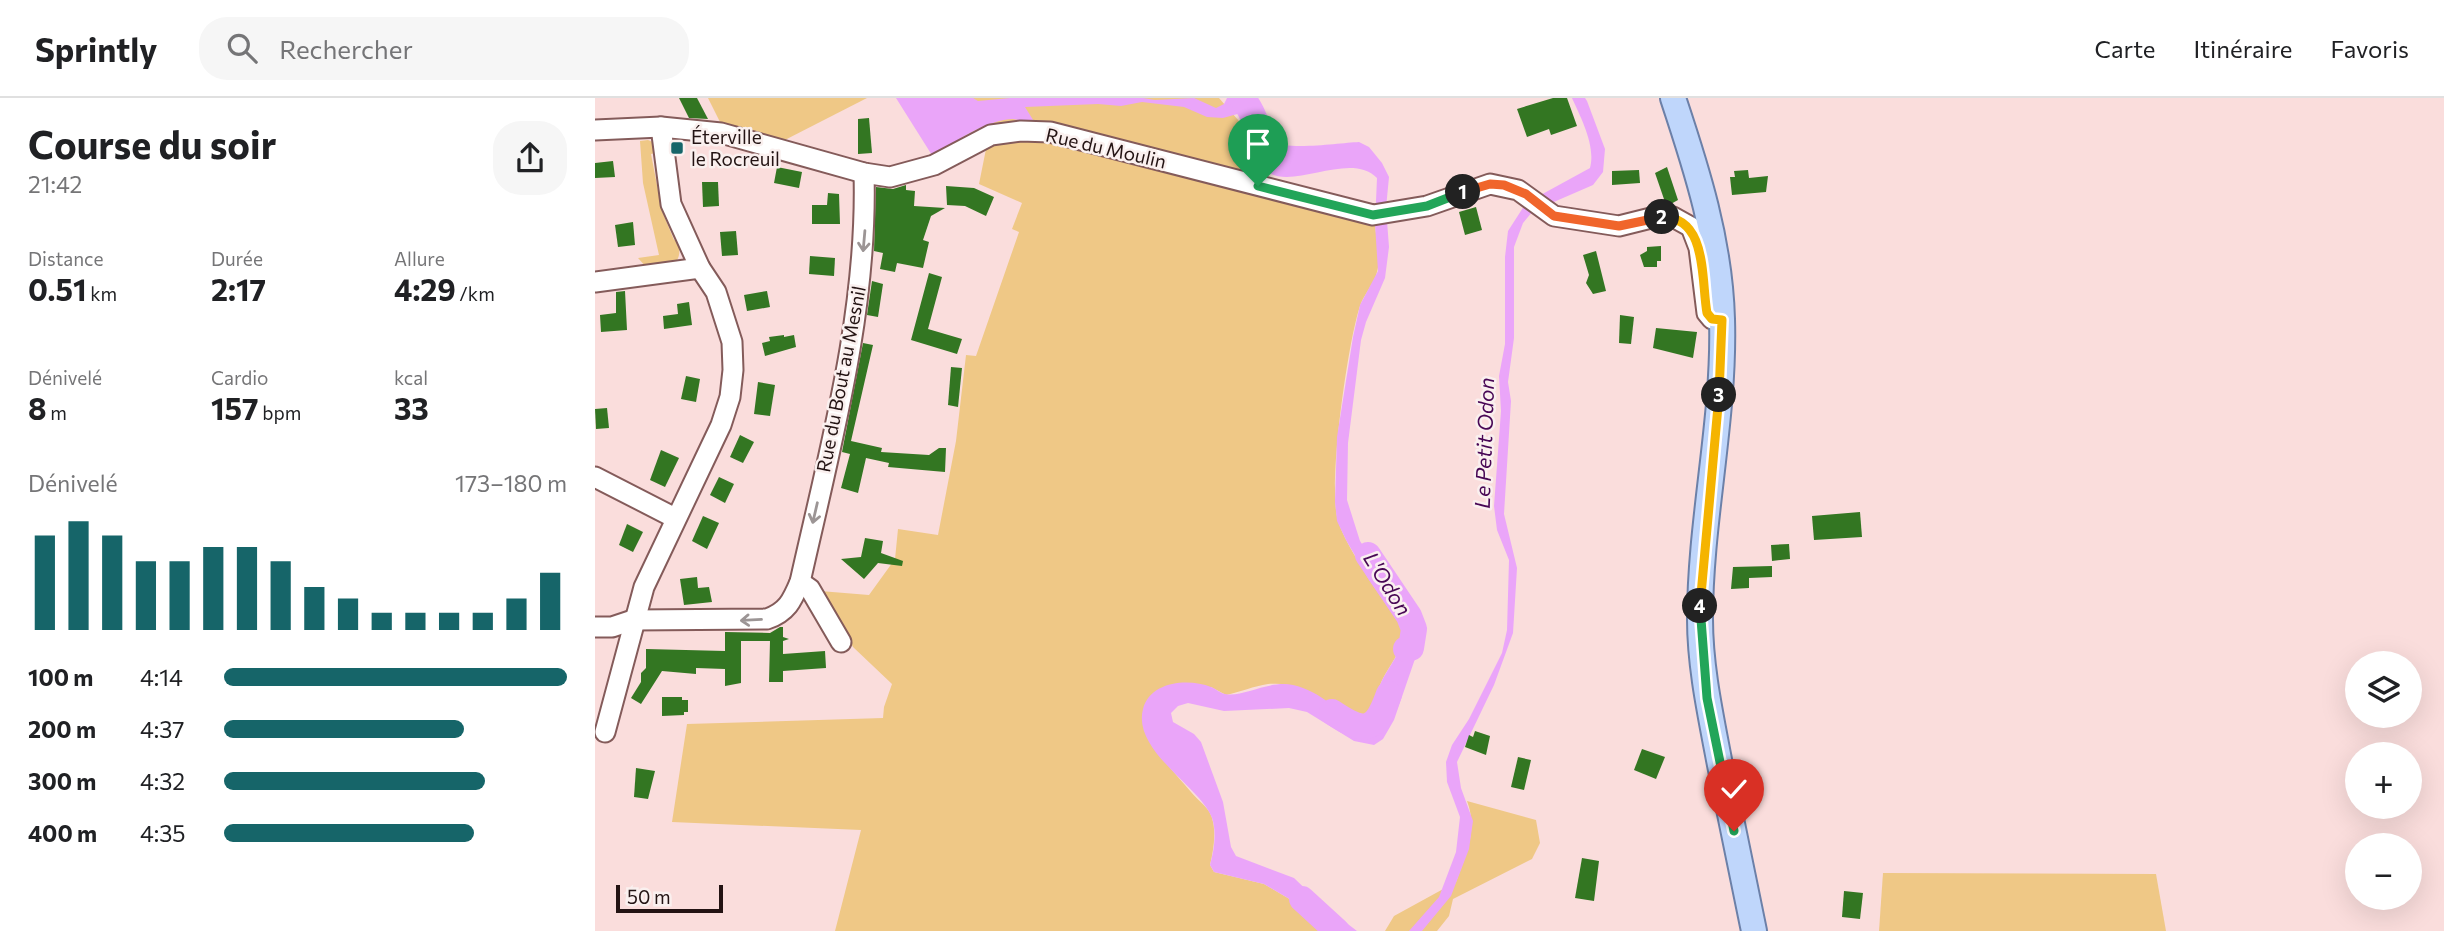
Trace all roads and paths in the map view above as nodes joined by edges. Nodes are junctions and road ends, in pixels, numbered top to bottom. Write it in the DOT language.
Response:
graph roads {
  1 [pos="1673,98"];
  2 [pos="661,127"];
  3 [pos="595,130"];
  4 [pos="864,173"];
  5 [pos="700,268"];
  6 [pos="595,282"];
  7 [pos="1722,320"];
  8 [pos="595,477"];
  9 [pos="675,518"];
  10 [pos="800,582"];
  11 [pos="633,620"];
  12 [pos="595,627"];
  13 [pos="841,642"];
  14 [pos="605,732"];
  15 [pos="1754,931"];
  1 -- 7 [label="main road"];
  2 -- 3 [label="street, Rue du Moulin"];
  2 -- 4 [label="street, Rue du Moulin"];
  2 -- 5 [label="street"];
  4 -- 7 [label="street, Rue du Moulin"];
  4 -- 10 [label="street, Rue du Bout au Mesnil, one-way"];
  5 -- 6 [label="street"];
  5 -- 9 [label="street"];
  7 -- 15 [label="main road"];
  8 -- 9 [label="street"];
  9 -- 11 [label="street"];
  10 -- 11 [label="street, Rue du Bout au Mesnil, one-way"];
  10 -- 13 [label="street"];
  11 -- 12 [label="street, Rue du Bout au Mesnil"];
  11 -- 14 [label="street"];
}
